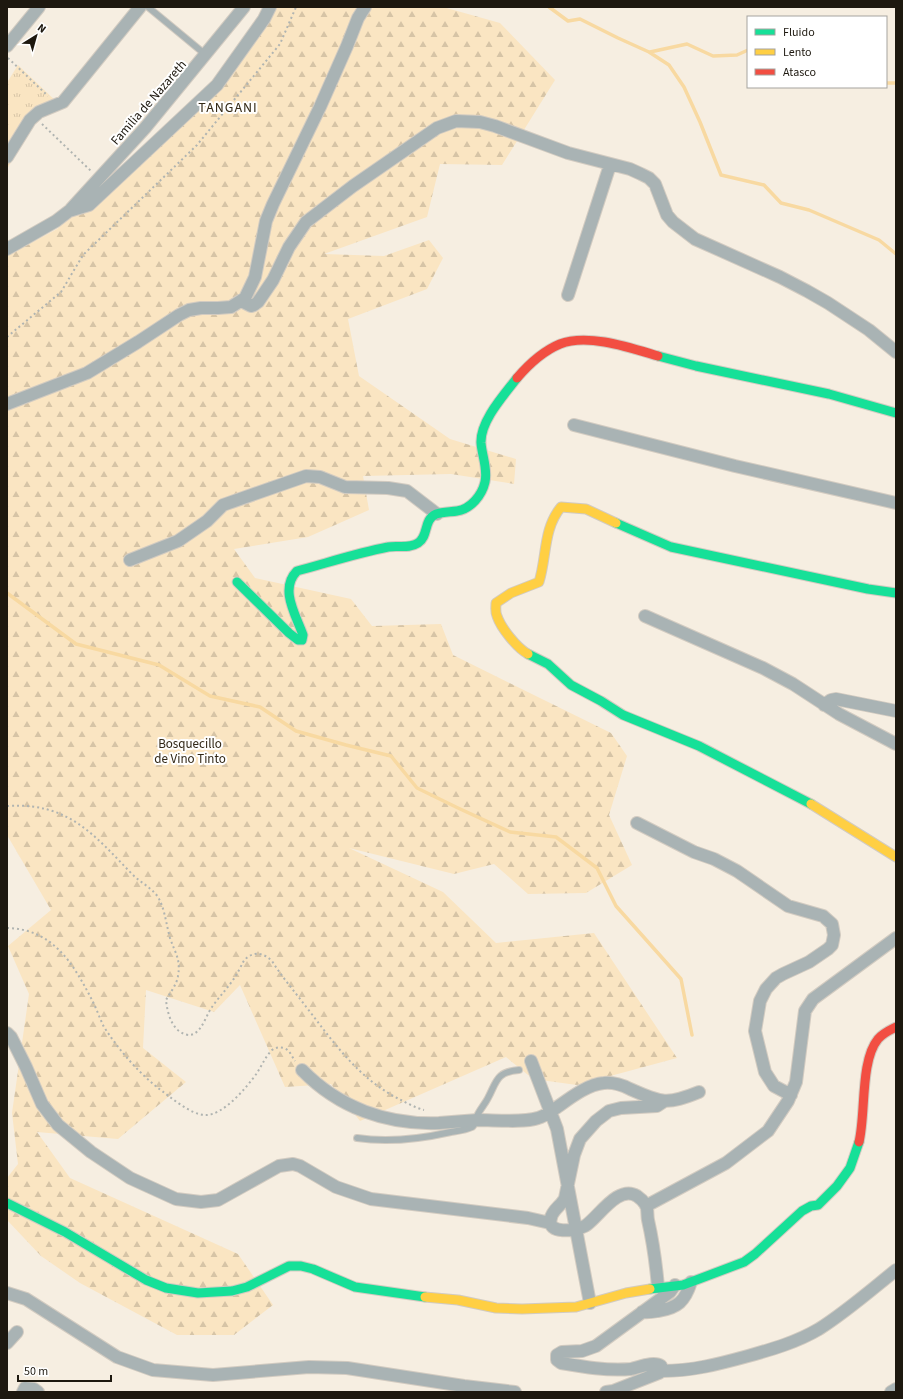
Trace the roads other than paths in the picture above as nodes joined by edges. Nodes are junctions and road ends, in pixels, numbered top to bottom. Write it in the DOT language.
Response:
graph roads {
  1 [pos="39,7"];
  2 [pos="140,7"];
  3 [pos="148,7"];
  4 [pos="244,7"];
  5 [pos="270,7"];
  6 [pos="365,7"];
  7 [pos="7,46"];
  8 [pos="206,55"];
  9 [pos="7,157"];
  10 [pos="610,165"];
  11 [pos="69,211"];
  12 [pos="7,249"];
  13 [pos="568,295"];
  14 [pos="241,301"];
  15 [pos="896,352"];
  16 [pos="7,404"];
  17 [pos="896,413"];
  18 [pos="574,425"];
  19 [pos="896,503"];
  20 [pos="437,514"];
  21 [pos="130,560"];
  22 [pos="237,582"];
  23 [pos="896,593"];
  24 [pos="645,616"];
  25 [pos="824,705"];
  26 [pos="896,711"];
  27 [pos="896,744"];
  28 [pos="637,823"];
  29 [pos="896,857"];
  30 [pos="896,938"];
  31 [pos="896,1027"];
  32 [pos="7,1033"];
  33 [pos="531,1061"];
  34 [pos="302,1070"];
  35 [pos="519,1070"];
  36 [pos="699,1092"];
  37 [pos="791,1095"];
  38 [pos="664,1101"];
  39 [pos="550,1112"];
  40 [pos="476,1120"];
  41 [pos="357,1138"];
  42 [pos="568,1187"];
  43 [pos="7,1203"];
  44 [pos="646,1206"];
  45 [pos="550,1223"];
  46 [pos="576,1229"];
  47 [pos="896,1270"];
  48 [pos="691,1282"];
  49 [pos="675,1285"];
  50 [pos="658,1287"];
  51 [pos="7,1293"];
  52 [pos="590,1303"];
  53 [pos="642,1312"];
  54 [pos="18,1332"];
  55 [pos="7,1343"];
  56 [pos="662,1371"];
  57 [pos="896,1389"];
  58 [pos="23,1392"];
  59 [pos="38,1392"];
  60 [pos="515,1392"];
  61 [pos="606,1392"];
  62 [pos="892,1392"];
  1 -- 7 [label="street"];
  2 -- 9 [label="street"];
  3 -- 8 [label="lane"];
  4 -- 8 [label="street, Familia de Nazareth"];
  5 -- 11 [label="street"];
  6 -- 14 [label="street"];
  8 -- 11 [label="street, Familia de Nazareth"];
  10 -- 13 [label="street"];
  10 -- 14 [label="street"];
  10 -- 15 [label="street"];
  11 -- 12 [label="street"];
  14 -- 16 [label="street"];
  17 -- 20 [label="street"];
  18 -- 19 [label="street"];
  20 -- 21 [label="street"];
  20 -- 22 [label="street"];
  23 -- 29 [label="street"];
  24 -- 25 [label="street"];
  25 -- 26 [label="street"];
  25 -- 27 [label="street"];
  28 -- 37 [label="street"];
  30 -- 37 [label="street"];
  31 -- 48 [label="street"];
  32 -- 45 [label="street"];
  33 -- 39 [label="street"];
  34 -- 40 [label="street"];
  35 -- 40 [label="lane"];
  36 -- 38 [label="street"];
  37 -- 44 [label="street"];
  38 -- 39 [label="street"];
  38 -- 42 [label="street"];
  39 -- 40 [label="street"];
  39 -- 42 [label="street"];
  40 -- 41 [label="lane"];
  42 -- 45 [label="street"];
  42 -- 46 [label="street"];
  43 -- 52 [label="street"];
  44 -- 46 [label="street"];
  44 -- 50 [label="street"];
  45 -- 46 [label="street"];
  46 -- 52 [label="street"];
  47 -- 56 [label="street"];
  48 -- 49 [label="street"];
  48 -- 53 [label="street"];
  49 -- 50 [label="street"];
  49 -- 53 [label="street"];
  50 -- 52 [label="street"];
  51 -- 60 [label="street"];
  53 -- 56 [label="street"];
  54 -- 55 [label="street"];
  56 -- 61 [label="street"];
  57 -- 62 [label="street"];
  58 -- 59 [label="street"];
}
